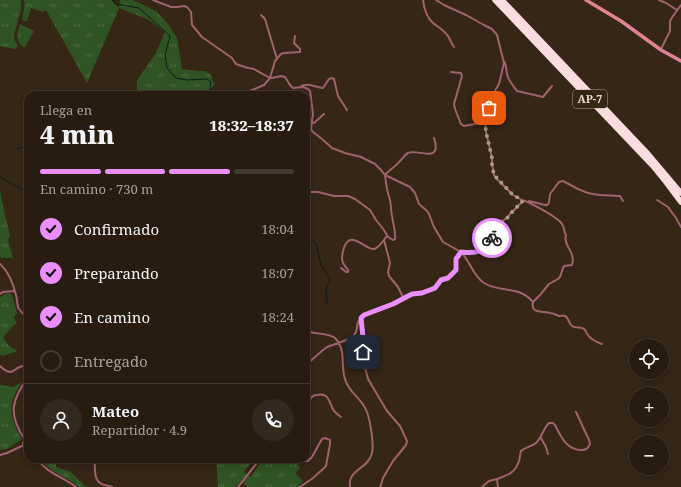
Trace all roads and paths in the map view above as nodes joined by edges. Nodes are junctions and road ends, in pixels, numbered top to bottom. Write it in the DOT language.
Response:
graph roads {
  1 [pos="153,0"];
  2 [pos="423,0"];
  3 [pos="436,0"];
  4 [pos="495,0"];
  5 [pos="502,0"];
  6 [pos="586,0"];
  7 [pos="659,0"];
  8 [pos="681,4"];
  9 [pos="677,10"];
  10 [pos="261,15"];
  11 [pos="295,36"];
  12 [pos="454,47"];
  13 [pos="661,50"];
  14 [pos="277,59"];
  15 [pos="504,60"];
  16 [pos="681,61"];
  17 [pos="451,72"];
  18 [pos="270,78"];
  19 [pos="552,86"];
  20 [pos="299,87"];
  21 [pos="250,91"];
  22 [pos="347,110"];
  23 [pos="324,114"];
  24 [pos="312,122"];
  25 [pos="485,122"];
  26 [pos="434,138"];
  27 [pos="646,159"];
  28 [pos="385,175"];
  29 [pos="310,192"];
  30 [pos="681,193"];
  31 [pos="522,200"];
  32 [pos="657,200"];
  33 [pos="526,201"];
  34 [pos="623,201"];
  35 [pos="681,202"];
  36 [pos="681,206"];
  37 [pos="681,227"];
  38 [pos="388,237"];
  39 [pos="384,240"];
  40 [pos="461,252"];
  41 [pos="0,263"];
  42 [pos="341,268"];
  43 [pos="14,290"];
  44 [pos="0,294"];
  45 [pos="404,299"];
  46 [pos="533,302"];
  47 [pos="24,315"];
  48 [pos="361,318"];
  49 [pos="310,332"];
  50 [pos="338,343"];
  51 [pos="602,344"];
  52 [pos="310,361"];
  53 [pos="0,366"];
  54 [pos="24,366"];
  55 [pos="24,383"];
  56 [pos="310,401"];
  57 [pos="576,412"];
  58 [pos="341,417"];
  59 [pos="24,435"];
  60 [pos="541,438"];
  61 [pos="24,445"];
  62 [pos="548,454"];
  63 [pos="0,455"];
  64 [pos="310,460"];
  65 [pos="41,463"];
  66 [pos="95,463"];
  67 [pos="257,463"];
  68 [pos="497,479"];
  69 [pos="76,487"];
  70 [pos="112,487"];
  71 [pos="238,487"];
  72 [pos="300,487"];
  73 [pos="350,487"];
  74 [pos="380,487"];
  75 [pos="482,487"];
  76 [pos="498,487"];
  1 -- 18 [label="street"];
  2 -- 12 [label="street"];
  3 -- 15 [label="street"];
  4 -- 27 [label="highway, AP-7"];
  5 -- 30 [label="highway, AP-7"];
  6 -- 13 [label="street"];
  7 -- 9 [label="street"];
  8 -- 9 [label="street"];
  9 -- 13 [label="street"];
  10 -- 14 [label="street"];
  11 -- 14 [label="street"];
  13 -- 16 [label="street"];
  14 -- 18 [label="street"];
  15 -- 19 [label="street"];
  15 -- 25 [label="street"];
  17 -- 25 [label="street"];
  18 -- 20 [label="street"];
  18 -- 21 [label="street"];
  20 -- 22 [label="street"];
  20 -- 24 [label="street"];
  23 -- 24 [label="street"];
  24 -- 28 [label="street"];
  25 -- 31 [label="street"];
  26 -- 28 [label="street"];
  27 -- 35 [label="highway, AP-7"];
  27 -- 36 [label="highway"];
  28 -- 38 [label="street"];
  28 -- 40 [label="street"];
  29 -- 38 [label="street"];
  31 -- 33 [label="street"];
  31 -- 40 [label="street"];
  32 -- 37 [label="street"];
  33 -- 34 [label="street"];
  33 -- 46 [label="street"];
  38 -- 39 [label="street"];
  39 -- 42 [label="street"];
  39 -- 45 [label="street"];
  40 -- 45 [label="street"];
  40 -- 46 [label="street"];
  41 -- 43 [label="street"];
  43 -- 44 [label="street"];
  43 -- 47 [label="street"];
  45 -- 48 [label="street"];
  46 -- 51 [label="street"];
  48 -- 50 [label="street"];
  48 -- 74 [label="street"];
  49 -- 50 [label="street"];
  50 -- 52 [label="street"];
  50 -- 73 [label="street"];
  53 -- 54 [label="street"];
  55 -- 59 [label="street"];
  56 -- 58 [label="street"];
  57 -- 60 [label="street"];
  60 -- 62 [label="street"];
  60 -- 68 [label="street"];
  61 -- 63 [label="street"];
  64 -- 72 [label="street"];
  65 -- 69 [label="street"];
  66 -- 70 [label="street"];
  67 -- 71 [label="street"];
  68 -- 75 [label="street"];
  68 -- 76 [label="street"];
}
